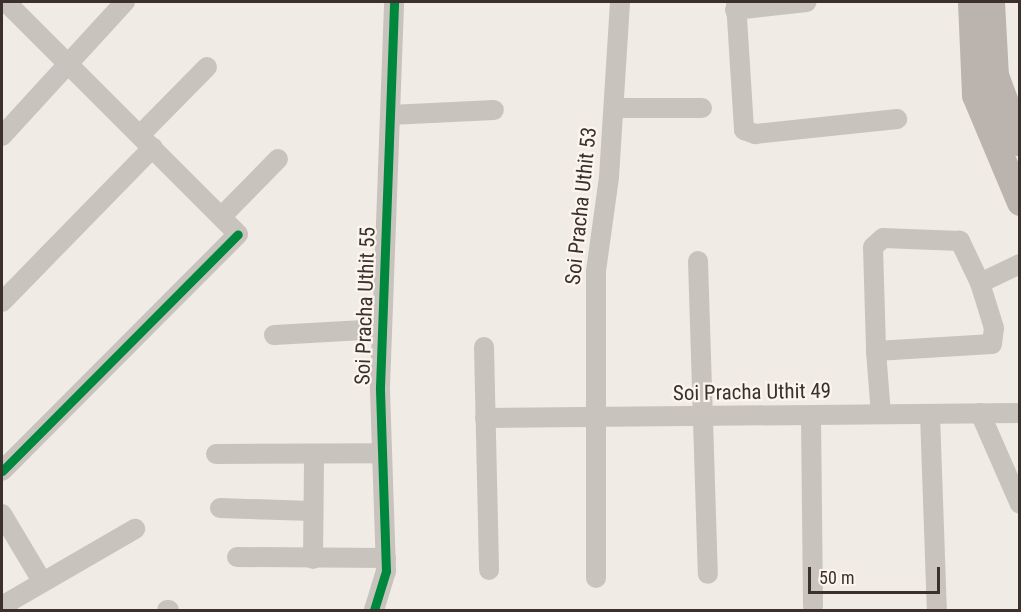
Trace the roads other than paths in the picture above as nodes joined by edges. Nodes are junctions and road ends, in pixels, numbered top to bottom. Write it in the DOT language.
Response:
graph roads {
  1 [pos="6,2"];
  2 [pos="125,2"];
  3 [pos="394,2"];
  4 [pos="620,2"];
  5 [pos="807,2"];
  6 [pos="971,2"];
  7 [pos="991,2"];
  8 [pos="736,6"];
  9 [pos="69,64"];
  10 [pos="207,67"];
  11 [pos="615,108"];
  12 [pos="702,108"];
  13 [pos="494,110"];
  14 [pos="390,115"];
  15 [pos="897,119"];
  16 [pos="2,136"];
  17 [pos="147,140"];
  18 [pos="1020,143"];
  19 [pos="278,159"];
  20 [pos="1020,202"];
  21 [pos="224,214"];
  22 [pos="698,261"];
  23 [pos="1020,264"];
  24 [pos="980,284"];
  25 [pos="2,302"];
  26 [pos="382,329"];
  27 [pos="274,335"];
  28 [pos="484,346"];
  29 [pos="876,351"];
  30 [pos="980,413"];
  31 [pos="1020,413"];
  32 [pos="881,414"];
  33 [pos="930,414"];
  34 [pos="811,415"];
  35 [pos="594,416"];
  36 [pos="702,417"];
  37 [pos="485,418"];
  38 [pos="381,453"];
  39 [pos="216,454"];
  40 [pos="314,455"];
  41 [pos="2,471"];
  42 [pos="1020,504"];
  43 [pos="220,508"];
  44 [pos="312,511"];
  45 [pos="2,514"];
  46 [pos="135,529"];
  47 [pos="237,557"];
  48 [pos="386,558"];
  49 [pos="313,559"];
  50 [pos="489,570"];
  51 [pos="708,574"];
  52 [pos="596,578"];
  53 [pos="42,581"];
  54 [pos="2,606"];
  55 [pos="813,606"];
  56 [pos="374,610"];
  57 [pos="937,610"];
  1 -- 9 [label="street"];
  2 -- 9 [label="street"];
  3 -- 14 [label="street, Soi Pracha Uthit 55"];
  4 -- 11 [label="street, Soi Pracha Uthit 53"];
  5 -- 8 [label="street"];
  6 -- 20 [label="main road"];
  7 -- 18 [label="main road"];
  8 -- 15 [label="street"];
  9 -- 16 [label="street"];
  9 -- 17 [label="street"];
  10 -- 17 [label="street"];
  11 -- 12 [label="street"];
  11 -- 35 [label="street, Soi Pracha Uthit 53"];
  13 -- 14 [label="street"];
  14 -- 26 [label="street, Soi Pracha Uthit 55"];
  17 -- 21 [label="street"];
  17 -- 25 [label="street"];
  19 -- 21 [label="street"];
  21 -- 41 [label="street"];
  22 -- 36 [label="street"];
  23 -- 24 [label="street"];
  24 -- 29 [label="street"];
  24 -- 29 [label="street"];
  26 -- 27 [label="street"];
  26 -- 38 [label="street, Soi Pracha Uthit 55"];
  28 -- 37 [label="street"];
  29 -- 32 [label="street"];
  30 -- 31 [label="street, Soi Pracha Uthit 49"];
  30 -- 33 [label="street, Soi Pracha Uthit 49"];
  30 -- 42 [label="street"];
  32 -- 33 [label="street, Soi Pracha Uthit 49"];
  32 -- 34 [label="street, Soi Pracha Uthit 49"];
  33 -- 57 [label="street"];
  34 -- 36 [label="street, Soi Pracha Uthit 49"];
  34 -- 55 [label="street"];
  35 -- 36 [label="street, Soi Pracha Uthit 49"];
  35 -- 37 [label="street, Soi Pracha Uthit 49"];
  35 -- 52 [label="street, Soi Pracha Uthit 53"];
  36 -- 51 [label="street"];
  37 -- 50 [label="street"];
  38 -- 40 [label="street"];
  38 -- 48 [label="street, Soi Pracha Uthit 55"];
  39 -- 40 [label="street"];
  40 -- 44 [label="street"];
  43 -- 44 [label="street"];
  44 -- 49 [label="street"];
  45 -- 53 [label="street"];
  46 -- 53 [label="street"];
  47 -- 49 [label="street"];
  48 -- 49 [label="street"];
  48 -- 56 [label="street, Soi Pracha Uthit 55"];
  53 -- 54 [label="street"];
}
